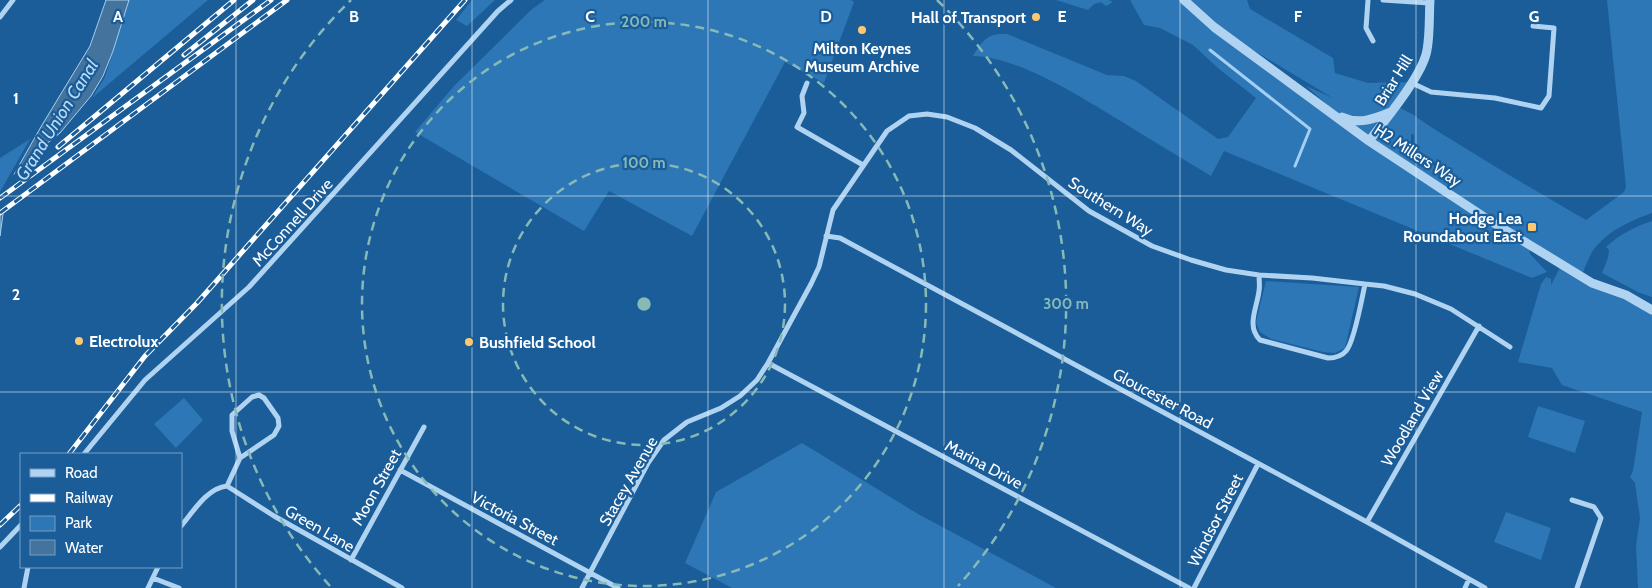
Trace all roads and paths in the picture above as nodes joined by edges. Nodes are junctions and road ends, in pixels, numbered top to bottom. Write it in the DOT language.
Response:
graph roads {
  1 [pos="13,0"];
  2 [pos="511,0"];
  3 [pos="1184,0"];
  4 [pos="1368,0"];
  5 [pos="1383,0"];
  6 [pos="1430,2"];
  7 [pos="0,17"];
  8 [pos="1533,26"];
  9 [pos="1373,41"];
  10 [pos="1411,82"];
  11 [pos="807,83"];
  12 [pos="1321,107"];
  13 [pos="1392,111"];
  14 [pos="1369,141"];
  15 [pos="863,165"];
  16 [pos="826,236"];
  17 [pos="1259,275"];
  18 [pos="1365,284"];
  19 [pos="1652,310"];
  20 [pos="1479,326"];
  21 [pos="1510,347"];
  22 [pos="768,364"];
  23 [pos="424,427"];
  24 [pos="85,453"];
  25 [pos="240,458"];
  26 [pos="1258,464"];
  27 [pos="400,470"];
  28 [pos="227,486"];
  29 [pos="1572,500"];
  30 [pos="1367,522"];
  31 [pos="182,525"];
  32 [pos="20,527"];
  33 [pos="0,547"];
  34 [pos="351,560"];
  35 [pos="28,568"];
  36 [pos="158,568"];
  37 [pos="590,573"];
  38 [pos="153,578"];
  39 [pos="1469,579"];
  40 [pos="24,588"];
  41 [pos="148,588"];
  42 [pos="179,588"];
  43 [pos="402,588"];
  44 [pos="582,588"];
  45 [pos="618,588"];
  46 [pos="1189,588"];
  47 [pos="1194,588"];
  48 [pos="1465,588"];
  49 [pos="1485,588"];
  50 [pos="1577,588"];
  1 -- 7 [label="street"];
  2 -- 24 [label="street, McConnell Drive"];
  3 -- 12 [label="street, H2 Millers Way"];
  4 -- 9 [label="street"];
  5 -- 6 [label="street"];
  6 -- 10 [label="street, Briar Hill"];
  8 -- 10 [label="street"];
  10 -- 13 [label="street, Briar Hill"];
  11 -- 15 [label="street"];
  12 -- 13 [label="street"];
  12 -- 14 [label="street, H2 Millers Way"];
  13 -- 14 [label="street, Briar Hill"];
  14 -- 19 [label="street, H2 Millers Way"];
  15 -- 16 [label="street, Southern Way"];
  15 -- 17 [label="street, Southern Way"];
  16 -- 22 [label="street, Stacey Avenue"];
  16 -- 26 [label="street, Gloucester Road"];
  17 -- 18 [label="street, Southern Way"];
  17 -- 18 [label="street"];
  18 -- 20 [label="street, Southern Way"];
  20 -- 21 [label="street, Southern Way"];
  20 -- 30 [label="street, Woodland View"];
  22 -- 37 [label="street, Stacey Avenue"];
  22 -- 46 [label="street, Marina Drive"];
  23 -- 27 [label="street, Moon Street"];
  25 -- 25 [label="street"];
  25 -- 28 [label="street"];
  26 -- 30 [label="street, Gloucester Road"];
  26 -- 47 [label="street, Windsor Street"];
  27 -- 34 [label="street, Moon Street"];
  27 -- 37 [label="street, Victoria Street"];
  28 -- 31 [label="street"];
  28 -- 34 [label="street, Green Lane"];
  29 -- 50 [label="street"];
  30 -- 39 [label="street, Gloucester Road"];
  32 -- 33 [label="street"];
  34 -- 43 [label="street, Green Lane"];
  35 -- 40 [label="street"];
  36 -- 38 [label="street"];
  37 -- 44 [label="street, Stacey Avenue"];
  37 -- 45 [label="street, Victoria Street"];
  38 -- 41 [label="street"];
  38 -- 42 [label="street"];
  39 -- 48 [label="street"];
  39 -- 49 [label="street, Gloucester Road"];
}
